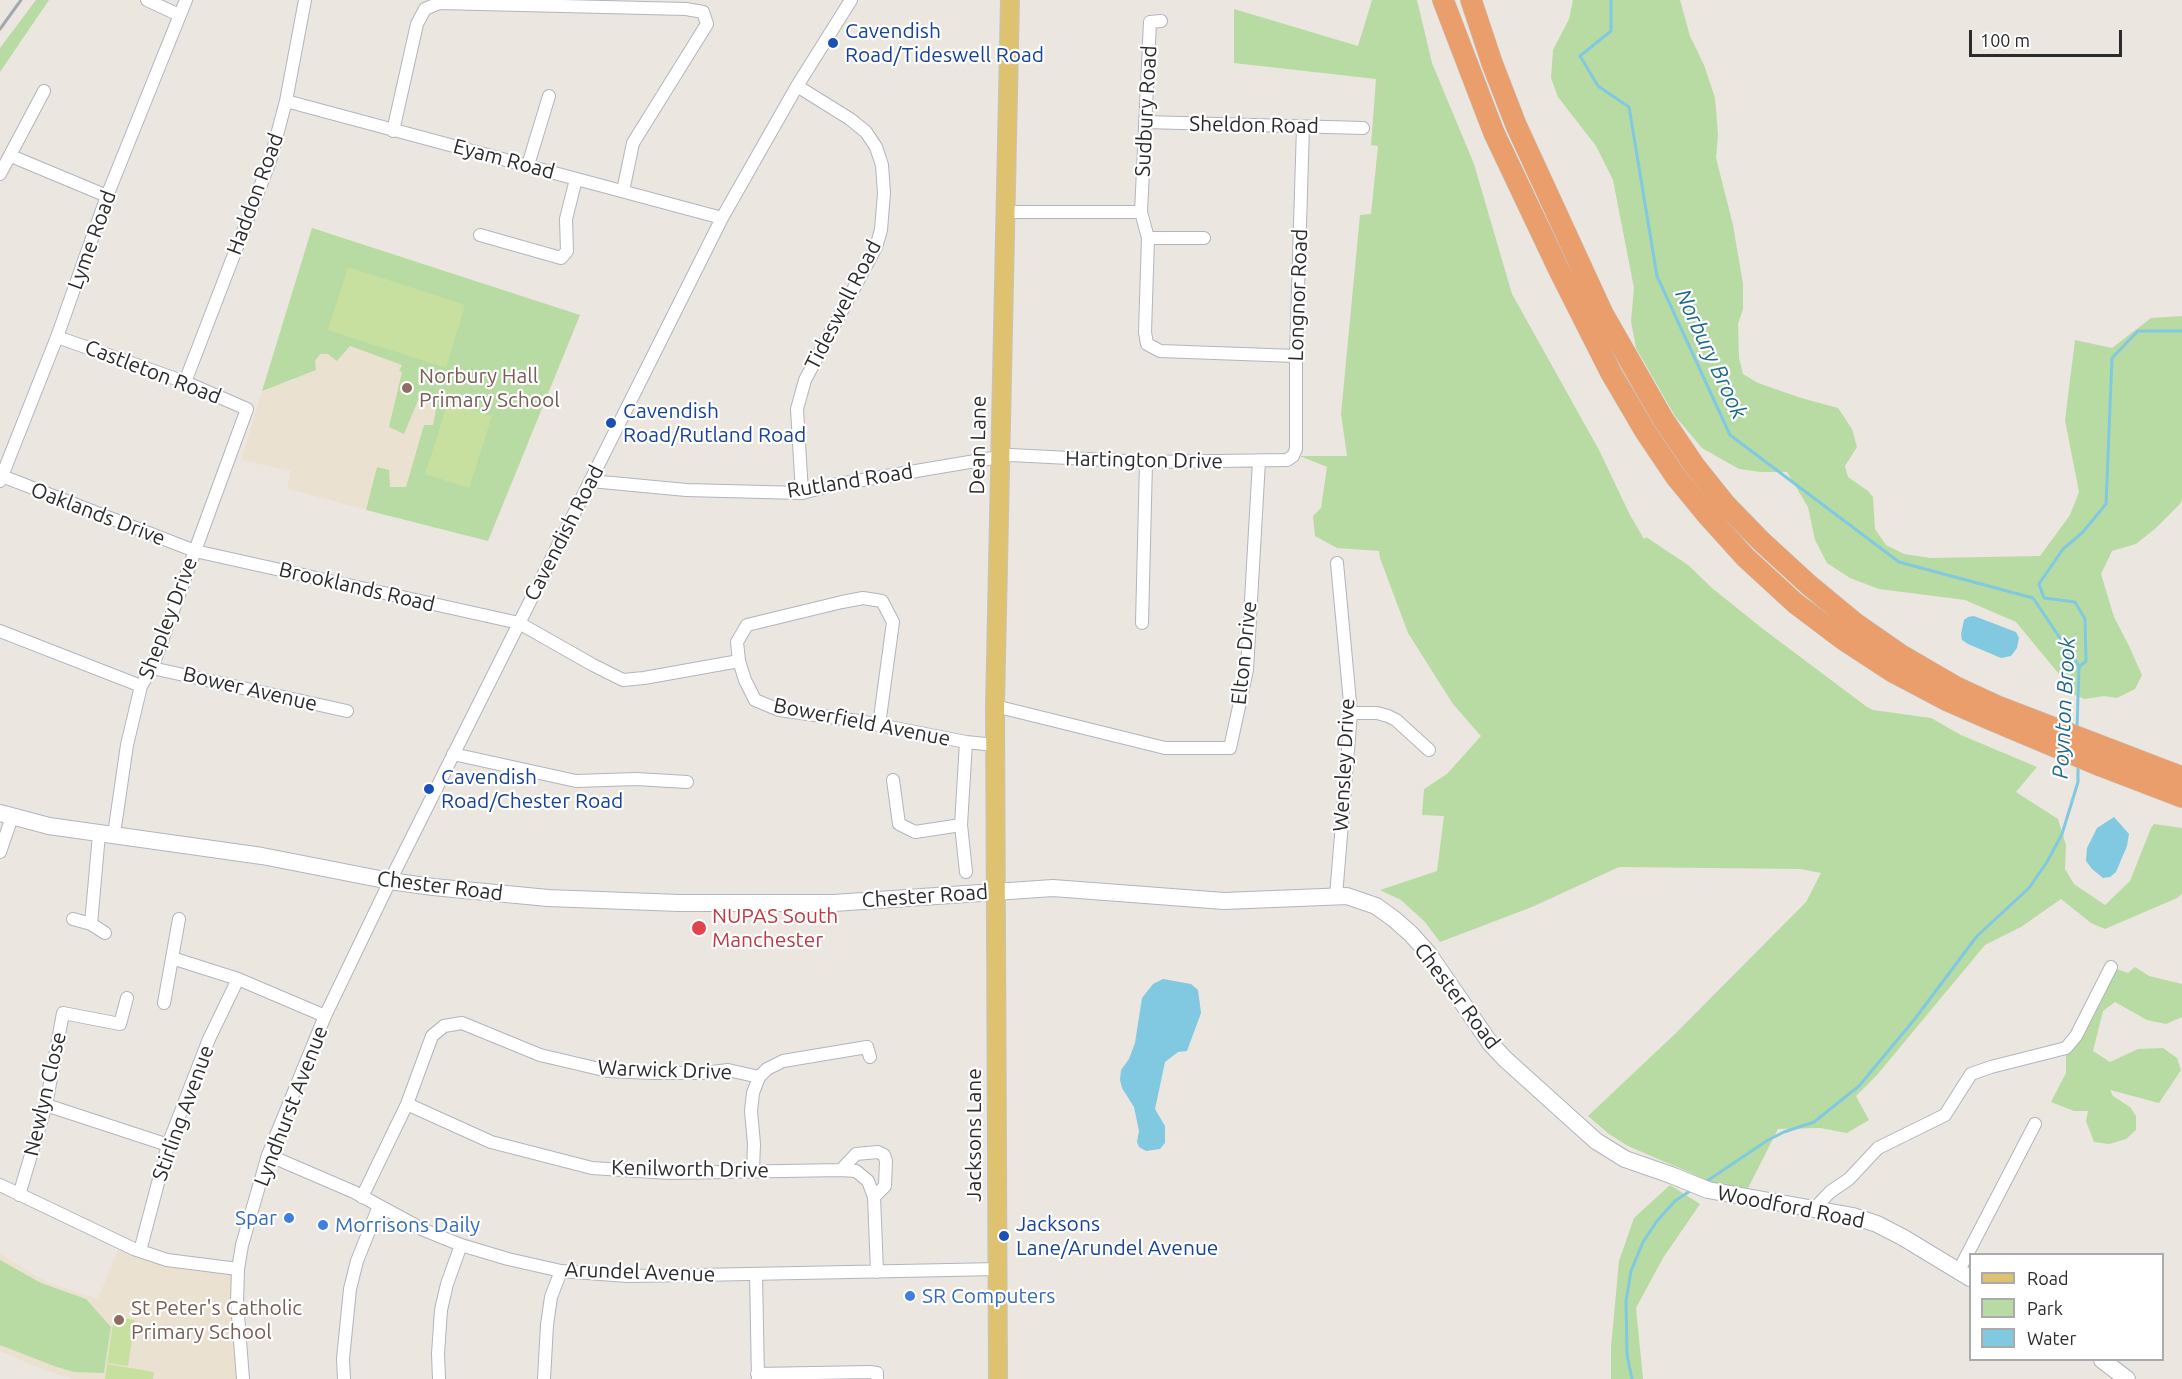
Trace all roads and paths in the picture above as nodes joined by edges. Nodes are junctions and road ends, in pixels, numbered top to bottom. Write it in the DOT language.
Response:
graph roads {
  1 [pos="147,0"];
  2 [pos="186,0"];
  3 [pos="305,0"];
  4 [pos="851,0"];
  5 [pos="1010,0"];
  6 [pos="1443,0"];
  7 [pos="1451,0"];
  8 [pos="1471,0"];
  9 [pos="179,15"];
  10 [pos="1161,21"];
  11 [pos="1456,38"];
  12 [pos="797,86"];
  13 [pos="45,91"];
  14 [pos="549,96"];
  15 [pos="286,101"];
  16 [pos="1145,122"];
  17 [pos="1303,127"];
  18 [pos="1363,128"];
  19 [pos="393,130"];
  20 [pos="11,156"];
  21 [pos="528,165"];
  22 [pos="0,174"];
  23 [pos="576,178"];
  24 [pos="623,191"];
  25 [pos="106,196"];
  26 [pos="1006,212"];
  27 [pos="1141,212"];
  28 [pos="722,218"];
  29 [pos="480,235"];
  30 [pos="1148,238"];
  31 [pos="1204,238"];
  32 [pos="57,337"];
  33 [pos="1296,356"];
  34 [pos="184,382"];
  35 [pos="247,409"];
  36 [pos="1000,456"];
  37 [pos="1287,460"];
  38 [pos="1259,461"];
  39 [pos="1146,462"];
  40 [pos="1,479"];
  41 [pos="591,481"];
  42 [pos="802,493"];
  43 [pos="195,551"];
  44 [pos="1338,562"];
  45 [pos="519,623"];
  46 [pos="1142,623"];
  47 [pos="0,631"];
  48 [pos="739,661"];
  49 [pos="152,668"];
  50 [pos="141,686"];
  51 [pos="995,706"];
  52 [pos="347,711"];
  53 [pos="1351,713"];
  54 [pos="879,725"];
  55 [pos="2047,735"];
  56 [pos="966,742"];
  57 [pos="995,745"];
  58 [pos="1429,750"];
  59 [pos="453,754"];
  60 [pos="2102,757"];
  61 [pos="2182,777"];
  62 [pos="892,780"];
  63 [pos="687,782"];
  64 [pos="2182,797"];
  65 [pos="6,815"];
  66 [pos="962,825"];
  67 [pos="106,834"];
  68 [pos="0,852"];
  69 [pos="966,872"];
  70 [pos="390,880"];
  71 [pos="995,891"];
  72 [pos="1336,896"];
  73 [pos="74,919"];
  74 [pos="179,919"];
  75 [pos="91,924"];
  76 [pos="105,933"];
  77 [pos="172,958"];
  78 [pos="2111,967"];
  79 [pos="238,980"];
  80 [pos="127,998"];
  81 [pos="164,1003"];
  82 [pos="325,1016"];
  83 [pos="868,1047"];
  84 [pos="759,1077"];
  85 [pos="407,1104"];
  86 [pos="46,1105"];
  87 [pos="2035,1124"];
  88 [pos="168,1145"];
  89 [pos="268,1155"];
  90 [pos="753,1170"];
  91 [pos="841,1170"];
  92 [pos="1671,1175"];
  93 [pos="0,1185"];
  94 [pos="20,1195"];
  95 [pos="362,1197"];
  96 [pos="874,1197"];
  97 [pos="379,1206"];
  98 [pos="1814,1209"];
  99 [pos="461,1245"];
  100 [pos="140,1251"];
  101 [pos="1974,1253"];
  102 [pos="238,1269"];
  103 [pos="999,1269"];
  104 [pos="561,1271"];
  105 [pos="877,1272"];
  106 [pos="756,1274"];
  107 [pos="1964,1275"];
  108 [pos="2104,1361"];
  109 [pos="757,1377"];
  110 [pos="243,1379"];
  111 [pos="344,1379"];
  112 [pos="439,1379"];
  113 [pos="544,1379"];
  114 [pos="877,1379"];
  115 [pos="998,1379"];
  116 [pos="2127,1379"];
  1 -- 9 [label="street"];
  2 -- 9 [label="street, Lyme Road"];
  3 -- 15 [label="street, Haddon Road"];
  4 -- 12 [label="street, Cavendish Road"];
  5 -- 26 [label="main road, Dean Lane"];
  6 -- 11 [label="highway"];
  7 -- 11 [label="highway"];
  8 -- 55 [label="highway"];
  9 -- 25 [label="street, Lyme Road"];
  10 -- 16 [label="street, Sudbury Road"];
  11 -- 55 [label="highway"];
  12 -- 28 [label="street, Cavendish Road"];
  12 -- 42 [label="street, Tideswell Road"];
  13 -- 20 [label="street"];
  14 -- 21 [label="street"];
  15 -- 19 [label="street, Eyam Road"];
  15 -- 34 [label="street, Haddon Road"];
  16 -- 17 [label="street, Sheldon Road"];
  16 -- 27 [label="street, Sudbury Road"];
  17 -- 18 [label="street, Sheldon Road"];
  17 -- 33 [label="street, Longnor Road"];
  19 -- 21 [label="street, Eyam Road"];
  19 -- 24 [label="street"];
  20 -- 22 [label="street"];
  20 -- 25 [label="street"];
  21 -- 23 [label="street, Eyam Road"];
  23 -- 24 [label="street, Eyam Road"];
  23 -- 29 [label="street"];
  24 -- 28 [label="street, Eyam Road"];
  25 -- 32 [label="street, Lyme Road"];
  26 -- 27 [label="street"];
  26 -- 36 [label="main road, Dean Lane"];
  27 -- 30 [label="street, Sudbury Road"];
  28 -- 41 [label="street, Cavendish Road"];
  30 -- 31 [label="street"];
  30 -- 33 [label="street, Sudbury Road"];
  32 -- 34 [label="street, Castleton Road"];
  32 -- 40 [label="street, Lyme Road"];
  33 -- 37 [label="street, Longnor Road"];
  34 -- 35 [label="street, Castleton Road"];
  35 -- 43 [label="street, Shepley Drive"];
  36 -- 39 [label="street, Hartington Drive"];
  36 -- 42 [label="street, Rutland Road"];
  36 -- 51 [label="main road, Dean Lane"];
  37 -- 38 [label="street, Hartington Drive"];
  38 -- 39 [label="street, Hartington Drive"];
  38 -- 51 [label="street, Elton Drive"];
  39 -- 46 [label="street"];
  40 -- 43 [label="street, Oaklands Drive"];
  41 -- 42 [label="street, Rutland Road"];
  41 -- 45 [label="street, Cavendish Road"];
  43 -- 45 [label="street, Brooklands Road"];
  43 -- 49 [label="street, Shepley Drive"];
  44 -- 53 [label="street, Wensley Drive"];
  45 -- 48 [label="street"];
  45 -- 59 [label="street, Cavendish Road"];
  47 -- 50 [label="street"];
  48 -- 54 [label="street, Bowerfield Avenue"];
  48 -- 54 [label="street"];
  49 -- 50 [label="street, Shepley Drive"];
  49 -- 52 [label="street, Bower Avenue"];
  50 -- 67 [label="street, Shepley Drive"];
  51 -- 57 [label="main road, Dean Lane"];
  53 -- 58 [label="street"];
  53 -- 72 [label="street, Wensley Drive"];
  54 -- 56 [label="street, Bowerfield Avenue"];
  55 -- 60 [label="highway"];
  56 -- 57 [label="street, Bowerfield Avenue"];
  56 -- 66 [label="street"];
  57 -- 71 [label="main road, Dean Lane"];
  59 -- 63 [label="street"];
  59 -- 70 [label="street, Cavendish Road"];
  60 -- 61 [label="highway"];
  60 -- 64 [label="highway"];
  62 -- 66 [label="street"];
  65 -- 67 [label="street, Chester Road"];
  65 -- 68 [label="street"];
  66 -- 69 [label="street"];
  67 -- 70 [label="street, Chester Road"];
  67 -- 75 [label="street, Shepley Drive"];
  70 -- 71 [label="street, Chester Road"];
  70 -- 82 [label="street, Lyndhurst Avenue"];
  71 -- 72 [label="street, Chester Road"];
  71 -- 103 [label="main road, Jacksons Lane"];
  72 -- 92 [label="street, Chester Road"];
  73 -- 75 [label="street"];
  74 -- 77 [label="street"];
  75 -- 76 [label="street"];
  77 -- 79 [label="street"];
  77 -- 81 [label="street"];
  78 -- 98 [label="street"];
  79 -- 82 [label="street"];
  79 -- 88 [label="street, Stirling Avenue"];
  80 -- 86 [label="street, Newlyn Close"];
  82 -- 89 [label="street, Lyndhurst Avenue"];
  83 -- 84 [label="street"];
  84 -- 85 [label="street, Warwick Drive"];
  84 -- 90 [label="street"];
  85 -- 90 [label="street, Kenilworth Drive"];
  85 -- 95 [label="street, Warwick Drive"];
  86 -- 88 [label="street"];
  86 -- 94 [label="street, Newlyn Close"];
  87 -- 101 [label="street"];
  88 -- 100 [label="street, Stirling Avenue"];
  89 -- 95 [label="street, Arundel Avenue"];
  89 -- 102 [label="street, Lyndhurst Avenue"];
  90 -- 91 [label="street, Kenilworth Drive"];
  91 -- 96 [label="street, Kenilworth Drive"];
  91 -- 96 [label="street"];
  92 -- 98 [label="street, Woodford Road"];
  93 -- 94 [label="street"];
  94 -- 100 [label="street"];
  95 -- 97 [label="street, Arundel Avenue"];
  96 -- 105 [label="street"];
  97 -- 99 [label="street, Arundel Avenue"];
  97 -- 111 [label="street"];
  98 -- 107 [label="street, Woodford Road"];
  99 -- 104 [label="street, Arundel Avenue"];
  99 -- 112 [label="street"];
  100 -- 102 [label="street"];
  102 -- 110 [label="street, Lyndhurst Avenue"];
  103 -- 105 [label="street, Arundel Avenue"];
  103 -- 115 [label="main road, Jacksons Lane"];
  104 -- 106 [label="street, Arundel Avenue"];
  104 -- 113 [label="street"];
  105 -- 106 [label="street, Arundel Avenue"];
  106 -- 109 [label="street"];
  108 -- 116 [label="street"];
  109 -- 114 [label="street"];
}
